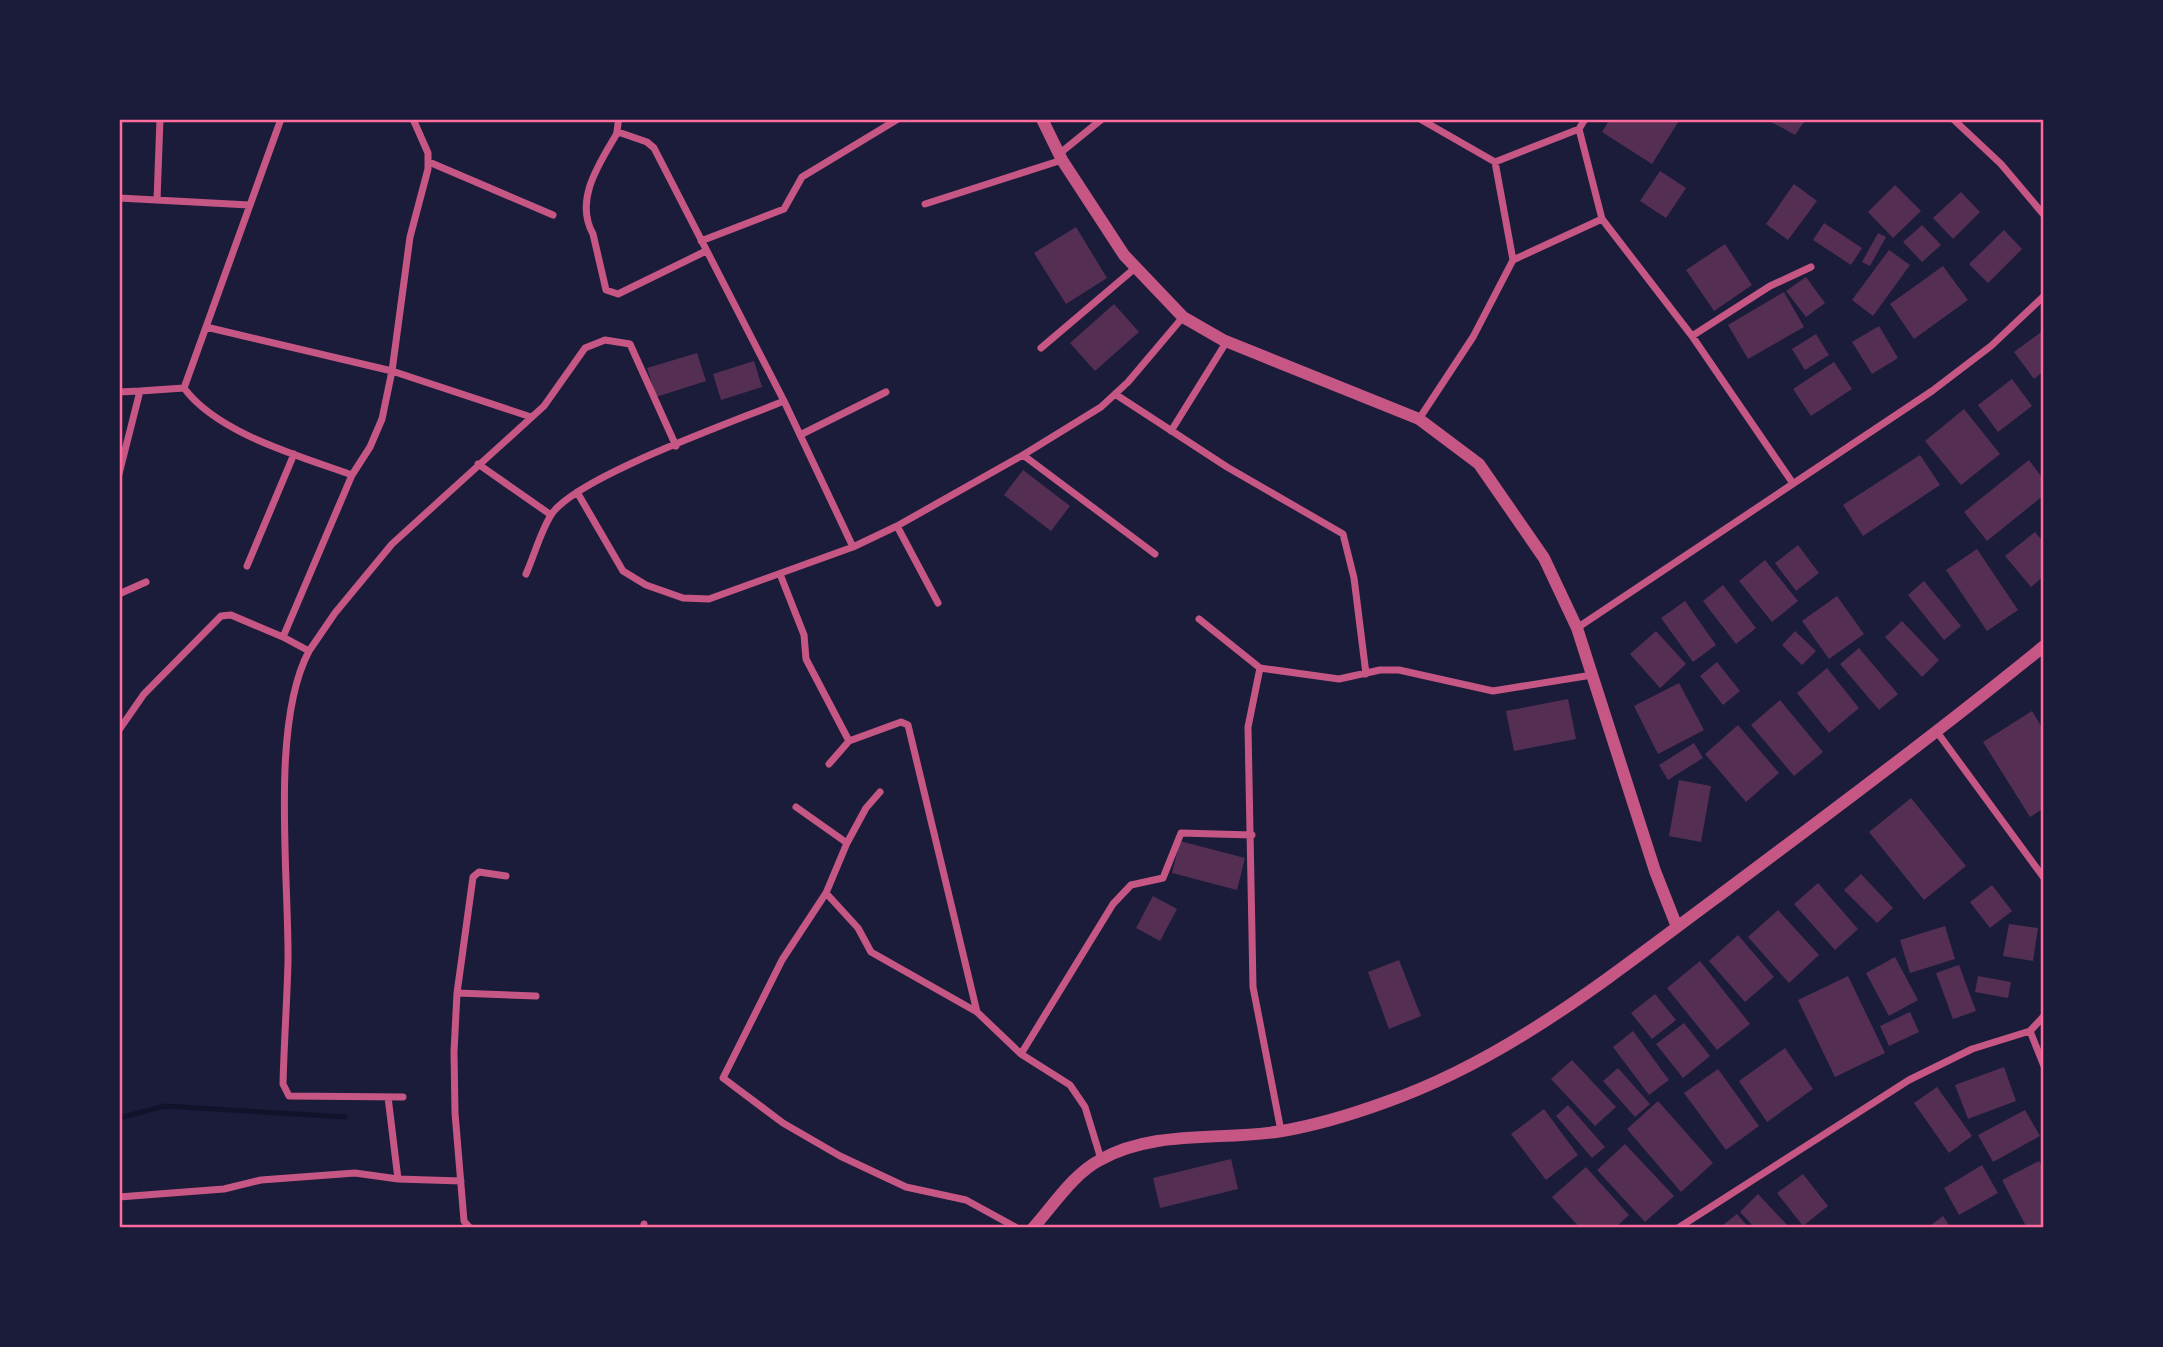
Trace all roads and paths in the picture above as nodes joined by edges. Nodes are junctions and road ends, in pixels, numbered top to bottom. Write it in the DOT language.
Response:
graph roads {
  1 [pos="160,119"];
  2 [pos="281,119"];
  3 [pos="413,119"];
  4 [pos="619,119"];
  5 [pos="898,119"];
  6 [pos="1042,119"];
  7 [pos="1101,119"];
  8 [pos="1420,119"];
  9 [pos="1585,119"];
  10 [pos="1953,119"];
  11 [pos="1579,129"];
  12 [pos="618,132"];
  13 [pos="1060,157"];
  14 [pos="429,162"];
  15 [pos="1495,162"];
  16 [pos="119,198"];
  17 [pos="157,200"];
  18 [pos="925,204"];
  19 [pos="249,205"];
  20 [pos="553,215"];
  21 [pos="2044,215"];
  22 [pos="1602,219"];
  23 [pos="701,242"];
  24 [pos="706,251"];
  25 [pos="1513,260"];
  26 [pos="1811,267"];
  27 [pos="1134,269"];
  28 [pos="2044,296"];
  29 [pos="1183,317"];
  30 [pos="206,327"];
  31 [pos="1692,336"];
  32 [pos="1227,341"];
  33 [pos="1041,348"];
  34 [pos="393,371"];
  35 [pos="184,388"];
  36 [pos="140,391"];
  37 [pos="886,392"];
  38 [pos="119,393"];
  39 [pos="1115,394"];
  40 [pos="784,401"];
  41 [pos="531,417"];
  42 [pos="1419,419"];
  43 [pos="1171,431"];
  44 [pos="800,435"];
  45 [pos="676,446"];
  46 [pos="294,454"];
  47 [pos="1023,455"];
  48 [pos="478,464"];
  49 [pos="119,474"];
  50 [pos="352,475"];
  51 [pos="1792,482"];
  52 [pos="577,492"];
  53 [pos="551,515"];
  54 [pos="897,526"];
  55 [pos="853,547"];
  56 [pos="1155,554"];
  57 [pos="247,566"];
  58 [pos="780,574"];
  59 [pos="526,575"];
  60 [pos="146,582"];
  61 [pos="119,594"];
  62 [pos="937,603"];
  63 [pos="1199,619"];
  64 [pos="1577,628"];
  65 [pos="283,637"];
  66 [pos="2044,646"];
  67 [pos="309,651"];
  68 [pos="1260,668"];
  69 [pos="1366,674"];
  70 [pos="1592,675"];
  71 [pos="119,730"];
  72 [pos="1937,732"];
  73 [pos="849,741"];
  74 [pos="829,764"];
  75 [pos="880,792"];
  76 [pos="796,807"];
  77 [pos="1252,835"];
  78 [pos="847,843"];
  79 [pos="506,876"];
  80 [pos="2044,878"];
  81 [pos="826,893"];
  82 [pos="1677,926"];
  83 [pos="457,993"];
  84 [pos="536,996"];
  85 [pos="977,1012"];
  86 [pos="2044,1016"];
  87 [pos="2030,1031"];
  88 [pos="1021,1054"];
  89 [pos="2044,1066"];
  90 [pos="403,1097"];
  91 [pos="388,1100"];
  92 [pos="1281,1131"];
  93 [pos="1101,1158"];
  94 [pos="398,1179"];
  95 [pos="461,1181"];
  96 [pos="119,1197"];
  97 [pos="470,1228"];
  98 [pos="1017,1228"];
  99 [pos="1033,1228"];
  100 [pos="1678,1228"];
  1 -- 17 [label="street"];
  2 -- 19 [label="street"];
  3 -- 14 [label="street"];
  4 -- 12 [label="street"];
  5 -- 23 [label="street"];
  6 -- 13 [label="street"];
  7 -- 13 [label="street"];
  8 -- 15 [label="street"];
  9 -- 11 [label="street"];
  10 -- 21 [label="street"];
  11 -- 15 [label="street"];
  11 -- 22 [label="street"];
  12 -- 23 [label="street"];
  12 -- 24 [label="street"];
  13 -- 18 [label="street"];
  13 -- 27 [label="street"];
  14 -- 20 [label="street"];
  14 -- 34 [label="street"];
  15 -- 25 [label="street"];
  16 -- 17 [label="street"];
  17 -- 19 [label="street"];
  19 -- 30 [label="street"];
  22 -- 25 [label="street"];
  22 -- 31 [label="street"];
  23 -- 24 [label="street"];
  24 -- 40 [label="street"];
  25 -- 42 [label="street"];
  26 -- 31 [label="street"];
  27 -- 29 [label="street"];
  27 -- 33 [label="street"];
  28 -- 51 [label="street"];
  29 -- 32 [label="street"];
  29 -- 39 [label="street"];
  30 -- 34 [label="street"];
  30 -- 35 [label="street"];
  31 -- 51 [label="street"];
  32 -- 42 [label="street"];
  32 -- 43 [label="street"];
  34 -- 41 [label="street"];
  34 -- 50 [label="street"];
  35 -- 36 [label="street"];
  35 -- 46 [label="street"];
  36 -- 38 [label="street"];
  36 -- 49 [label="street"];
  37 -- 44 [label="street"];
  39 -- 43 [label="street"];
  39 -- 47 [label="street"];
  40 -- 44 [label="street"];
  40 -- 45 [label="street"];
  41 -- 45 [label="street"];
  41 -- 48 [label="street"];
  42 -- 64 [label="street"];
  43 -- 69 [label="street"];
  44 -- 55 [label="street"];
  45 -- 52 [label="street"];
  46 -- 50 [label="street"];
  46 -- 57 [label="street"];
  47 -- 54 [label="street"];
  47 -- 56 [label="street"];
  48 -- 53 [label="street"];
  48 -- 67 [label="street"];
  50 -- 65 [label="street"];
  51 -- 64 [label="street"];
  52 -- 53 [label="street"];
  52 -- 58 [label="street"];
  53 -- 59 [label="street"];
  54 -- 55 [label="street"];
  54 -- 62 [label="street"];
  55 -- 58 [label="street"];
  58 -- 73 [label="street"];
  60 -- 61 [label="street"];
  63 -- 68 [label="street"];
  64 -- 70 [label="street"];
  65 -- 67 [label="street"];
  65 -- 71 [label="street"];
  66 -- 72 [label="street"];
  67 -- 91 [label="street"];
  68 -- 69 [label="street"];
  68 -- 77 [label="street"];
  69 -- 70 [label="street"];
  70 -- 82 [label="street"];
  72 -- 80 [label="street"];
  72 -- 82 [label="street"];
  73 -- 74 [label="street"];
  73 -- 85 [label="street"];
  75 -- 78 [label="street"];
  76 -- 78 [label="street"];
  77 -- 88 [label="street"];
  77 -- 92 [label="street"];
  78 -- 81 [label="street"];
  79 -- 83 [label="street"];
  81 -- 85 [label="street"];
  81 -- 98 [label="street"];
  82 -- 92 [label="street"];
  83 -- 84 [label="street"];
  83 -- 95 [label="street"];
  85 -- 88 [label="street"];
  86 -- 87 [label="street"];
  87 -- 89 [label="street"];
  87 -- 100 [label="street"];
  88 -- 93 [label="street"];
  90 -- 91 [label="street"];
  91 -- 94 [label="street"];
  92 -- 93 [label="street"];
  93 -- 99 [label="street"];
  94 -- 95 [label="street"];
  94 -- 96 [label="street"];
  95 -- 97 [label="street"];
}
